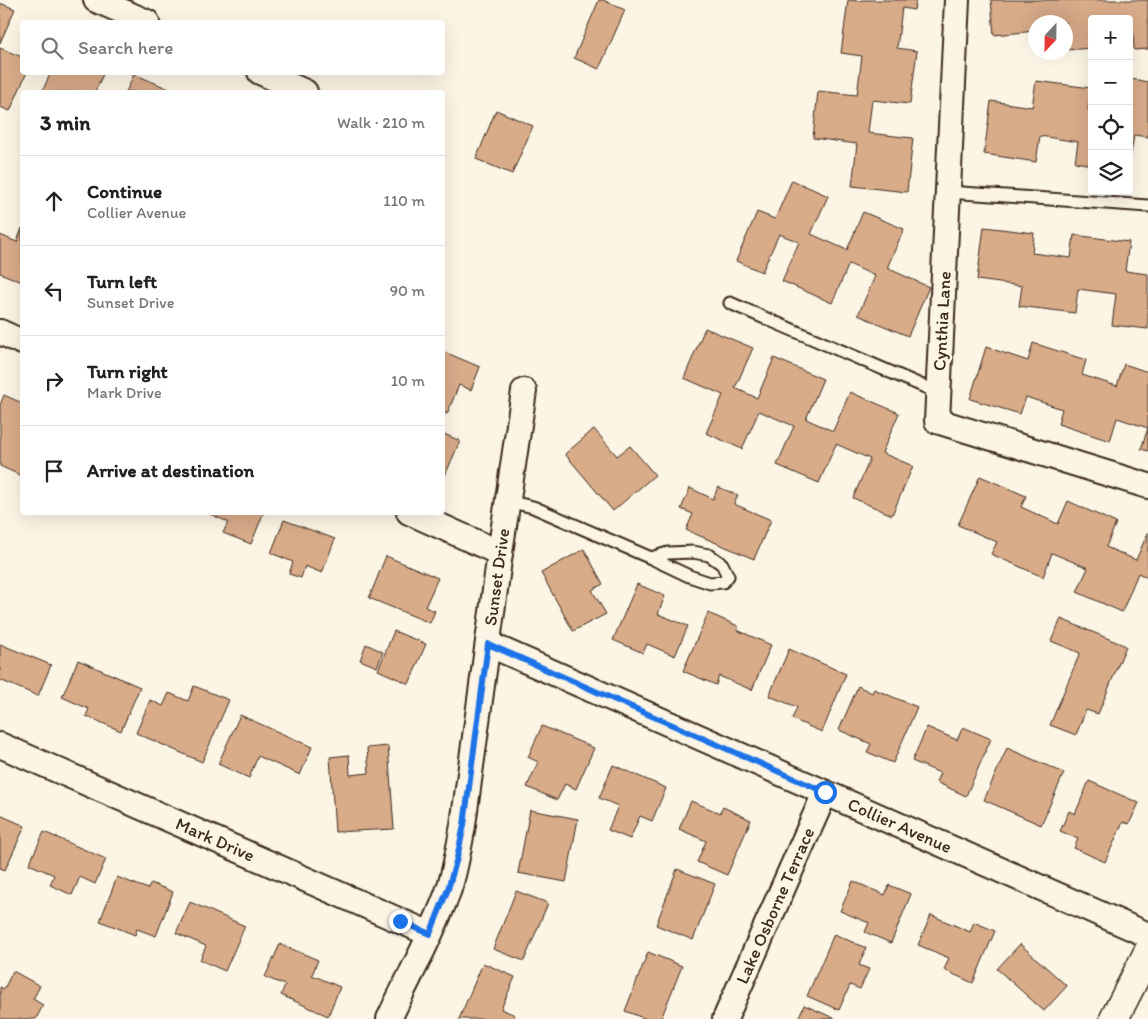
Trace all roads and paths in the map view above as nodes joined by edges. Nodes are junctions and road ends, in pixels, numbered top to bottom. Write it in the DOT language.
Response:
graph roads {
  1 [pos="96,0"];
  2 [pos="957,0"];
  3 [pos="142,20"];
  4 [pos="267,75"];
  5 [pos="300,90"];
  6 [pos="948,192"];
  7 [pos="1148,206"];
  8 [pos="730,303"];
  9 [pos="0,332"];
  10 [pos="20,341"];
  11 [pos="524,391"];
  12 [pos="939,392"];
  13 [pos="1148,486"];
  14 [pos="508,501"];
  15 [pos="416,515"];
  16 [pos="500,553"];
  17 [pos="651,558"];
  18 [pos="488,644"];
  19 [pos="0,745"];
  20 [pos="825,792"];
  21 [pos="430,934"];
  22 [pos="1148,936"];
  23 [pos="1148,952"];
  24 [pos="389,1019"];
  25 [pos="725,1019"];
  26 [pos="1114,1019"];
  1 -- 3 [label="street"];
  2 -- 6 [label="street, Cynthia Lane"];
  4 -- 5 [label="street"];
  6 -- 7 [label="lane"];
  6 -- 12 [label="street, Cynthia Lane"];
  8 -- 12 [label="lane"];
  9 -- 10 [label="street"];
  11 -- 14 [label="street, Sunset Drive"];
  12 -- 13 [label="street, Cynthia Lane"];
  14 -- 16 [label="street, Sunset Drive"];
  14 -- 17 [label="lane"];
  15 -- 16 [label="street"];
  16 -- 18 [label="street, Sunset Drive"];
  17 -- 17 [label="lane"];
  18 -- 20 [label="street, Collier Avenue"];
  18 -- 21 [label="street, Sunset Drive"];
  19 -- 21 [label="street, Mark Drive"];
  20 -- 22 [label="street, Collier Avenue"];
  20 -- 25 [label="street, Lake Osborne Terrace"];
  21 -- 24 [label="street, Sunset Drive"];
  23 -- 26 [label="street"];
}
